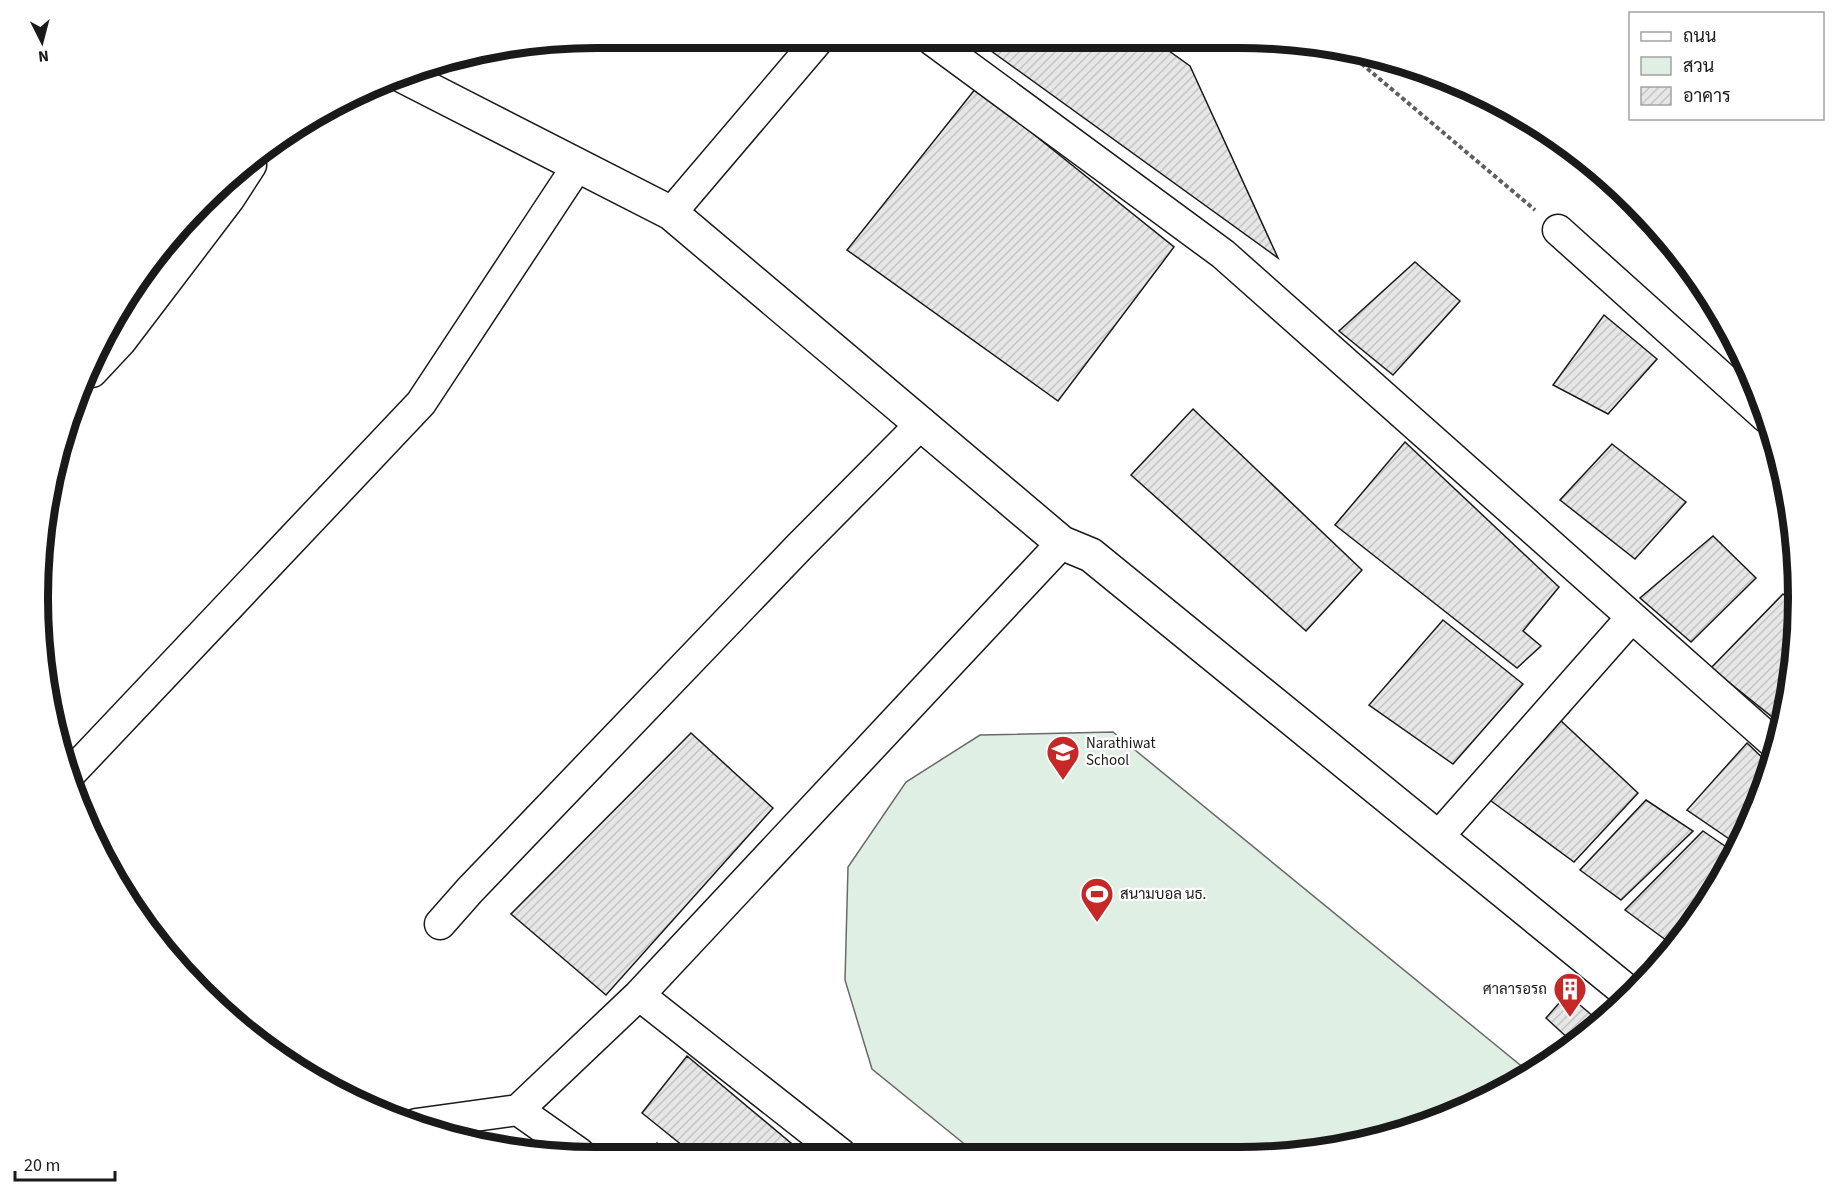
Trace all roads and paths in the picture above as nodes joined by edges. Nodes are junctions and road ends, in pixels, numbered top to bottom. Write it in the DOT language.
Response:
graph roads {
  1 [pos="811,48"];
  2 [pos="943,48"];
  3 [pos="1360,62"];
  4 [pos="412,81"];
  5 [pos="578,165"];
  6 [pos="243,178"];
  7 [pos="671,213"];
  8 [pos="1558,230"];
  9 [pos="101,363"];
  10 [pos="1753,405"];
  11 [pos="922,423"];
  12 [pos="1062,543"];
  13 [pos="1632,617"];
  14 [pos="1769,739"];
  15 [pos="75,768"];
  16 [pos="1437,838"];
  17 [pos="440,924"];
  18 [pos="1624,989"];
  19 [pos="639,995"];
  20 [pos="518,1110"];
  21 [pos="433,1122"];
  22 [pos="569,1146"];
  23 [pos="832,1147"];
  1 -- 7 [label="street"];
  2 -- 13 [label="street"];
  3 -- 8 [label="path"];
  4 -- 5 [label="main road"];
  5 -- 7 [label="main road"];
  5 -- 15 [label="street"];
  6 -- 9 [label="street"];
  7 -- 11 [label="main road"];
  8 -- 10 [label="street"];
  11 -- 12 [label="main road"];
  11 -- 17 [label="street"];
  12 -- 16 [label="main road"];
  12 -- 19 [label="street"];
  13 -- 14 [label="street"];
  13 -- 16 [label="street"];
  16 -- 18 [label="main road"];
  19 -- 20 [label="street"];
  19 -- 23 [label="street"];
  20 -- 21 [label="street"];
  20 -- 22 [label="street"];
}
